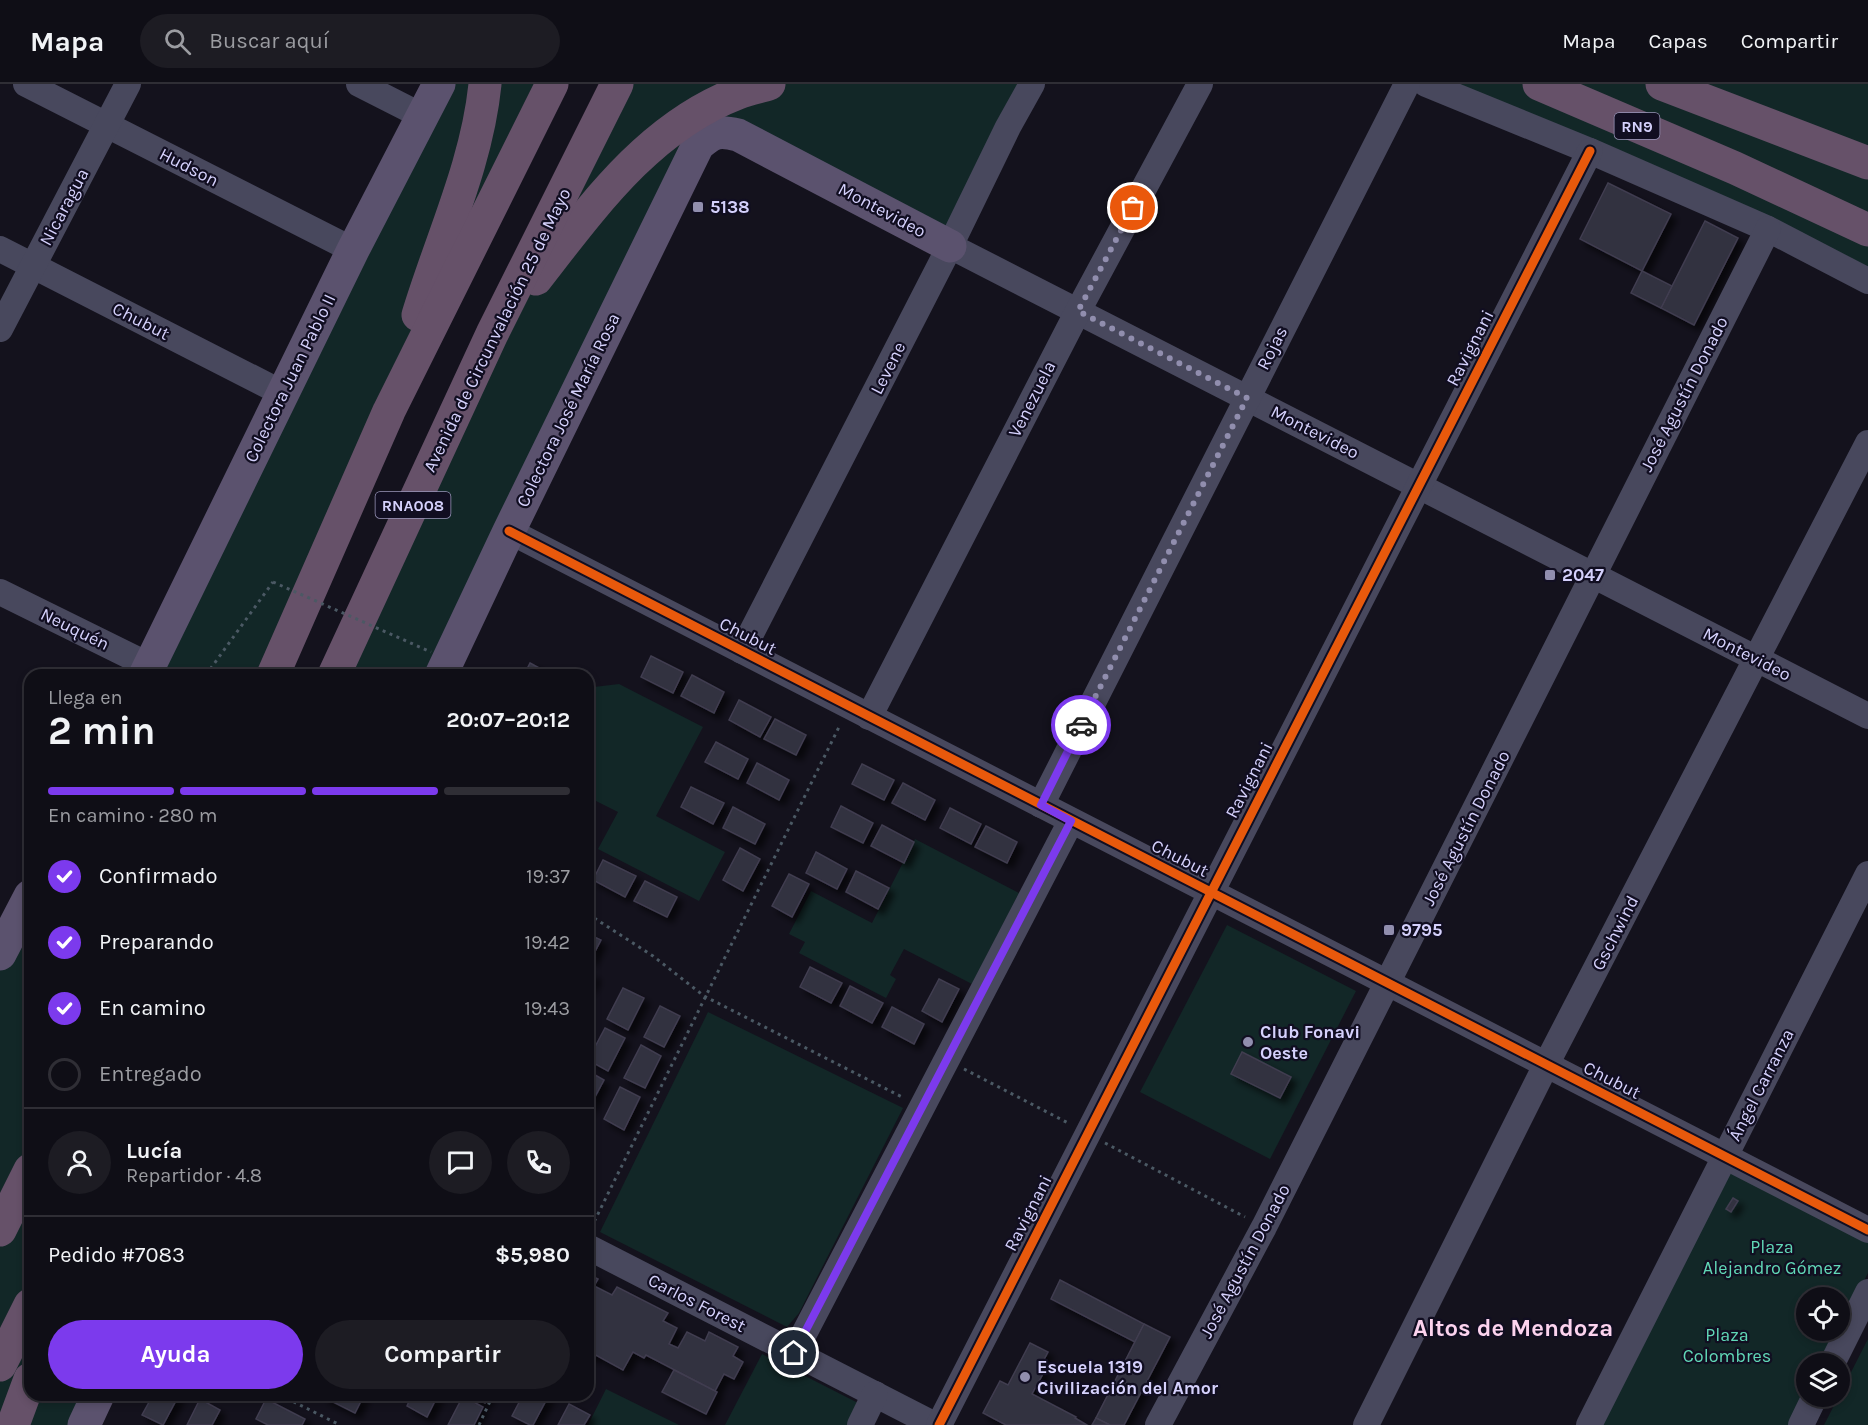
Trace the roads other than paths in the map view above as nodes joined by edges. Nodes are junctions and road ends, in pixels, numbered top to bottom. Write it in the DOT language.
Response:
graph roads {
  1 [pos="26,84"];
  2 [pos="128,84"];
  3 [pos="359,84"];
  4 [pos="439,84"];
  5 [pos="463,84"];
  6 [pos="485,84"];
  7 [pos="552,84"];
  8 [pos="617,84"];
  9 [pos="769,84"];
  10 [pos="1032,84"];
  11 [pos="1200,84"];
  12 [pos="1407,84"];
  13 [pos="1426,84"];
  14 [pos="1539,84"];
  15 [pos="1662,84"];
  16 [pos="422,116"];
  17 [pos="106,125"];
  18 [pos="698,145"];
  19 [pos="1590,151"];
  20 [pos="1868,163"];
  21 [pos="1768,229"];
  22 [pos="1868,230"];
  23 [pos="359,238"];
  24 [pos="950,246"];
  25 [pos="0,249"];
  26 [pos="33,266"];
  27 [pos="1868,281"];
  28 [pos="1078,311"];
  29 [pos="0,329"];
  30 [pos="492,334"];
  31 [pos="282,393"];
  32 [pos="1247,398"];
  33 [pos="389,411"];
  34 [pos="1868,443"];
  35 [pos="1418,485"];
  36 [pos="508,531"];
  37 [pos="1593,575"];
  38 [pos="0,592"];
  39 [pos="742,651"];
  40 [pos="1757,658"];
  41 [pos="436,664"];
  42 [pos="143,669"];
  43 [pos="148,669"];
  44 [pos="276,669"];
  45 [pos="337,669"];
  46 [pos="859,712"];
  47 [pos="1868,716"];
  48 [pos="1041,805"];
  49 [pos="1071,821"];
  50 [pos="1868,874"];
  51 [pos="1211,892"];
  52 [pos="24,907"];
  53 [pos="1,949"];
  54 [pos="1387,983"];
  55 [pos="1546,1065"];
  56 [pos="1725,1157"];
  57 [pos="24,1171"];
  58 [pos="24,1182"];
  59 [pos="0,1207"];
  60 [pos="0,1230"];
  61 [pos="1868,1230"];
  62 [pos="594,1250"];
  63 [pos="1868,1292"];
  64 [pos="24,1317"];
  65 [pos="794,1353"];
  66 [pos="1838,1353"];
  67 [pos="0,1365"];
  68 [pos="875,1394"];
  69 [pos="24,1395"];
  70 [pos="95,1401"];
  71 [pos="1810,1407"];
  72 [pos="13,1425"];
  73 [pos="84,1425"];
  74 [pos="860,1425"];
  75 [pos="937,1425"];
  76 [pos="1158,1425"];
  77 [pos="1366,1425"];
  78 [pos="1589,1425"];
  79 [pos="1801,1425"];
  1 -- 17 [label="street, Hudson"];
  2 -- 17 [label="street, Nicaragua"];
  3 -- 16 [label="street"];
  4 -- 16 [label="main road, Colectora Juan Pablo II"];
  5 -- 23 [label="main road"];
  6 -- 33 [label="highway"];
  7 -- 33 [label="highway, RNA008"];
  8 -- 30 [label="highway, Avenida de Circunvalación 25 de Mayo / RNA008"];
  9 -- 30 [label="highway"];
  10 -- 24 [label="street, Levene"];
  11 -- 28 [label="street, Venezuela"];
  12 -- 32 [label="street, Rojas"];
  13 -- 19 [label="street"];
  14 -- 22 [label="highway, RN9"];
  15 -- 20 [label="highway"];
  16 -- 23 [label="main road, Colectora Juan Pablo II"];
  17 -- 23 [label="street, Hudson"];
  17 -- 26 [label="street, Nicaragua"];
  18 -- 24 [label="main road, Montevideo"];
  18 -- 36 [label="main road, Colectora José María Rosa"];
  19 -- 21 [label="street"];
  19 -- 35 [label="street, Ravignani"];
  21 -- 27 [label="street"];
  21 -- 37 [label="street, José Agustín Donado"];
  23 -- 31 [label="main road, Colectora Juan Pablo II"];
  24 -- 28 [label="street, Montevideo"];
  24 -- 39 [label="street, Levene"];
  25 -- 26 [label="street, Chubut"];
  26 -- 29 [label="street, Nicaragua"];
  26 -- 31 [label="street, Chubut"];
  28 -- 32 [label="street, Montevideo"];
  28 -- 46 [label="street, Venezuela"];
  30 -- 45 [label="highway, Avenida de Circunvalación 25 de Mayo / RNA008"];
  31 -- 43 [label="main road, Colectora Juan Pablo II"];
  32 -- 35 [label="street, Montevideo"];
  32 -- 48 [label="street, Rojas"];
  33 -- 44 [label="highway, RNA008"];
  34 -- 40 [label="street, Gschwind"];
  35 -- 37 [label="street, Montevideo"];
  35 -- 51 [label="street, Ravignani"];
  36 -- 39 [label="street, Chubut"];
  36 -- 41 [label="main road, Colectora José María Rosa"];
  37 -- 40 [label="street, Montevideo"];
  37 -- 54 [label="street, José Agustín Donado"];
  38 -- 42 [label="street, Neuquén"];
  39 -- 46 [label="street, Chubut"];
  40 -- 47 [label="street, Montevideo"];
  40 -- 55 [label="street, Gschwind"];
  46 -- 48 [label="street, Chubut"];
  48 -- 49 [label="street, Chubut"];
  49 -- 51 [label="street, Chubut"];
  49 -- 65 [label="street"];
  50 -- 56 [label="street, Ángel Carranza"];
  51 -- 54 [label="street, Chubut"];
  51 -- 75 [label="street, Ravignani"];
  52 -- 53 [label="main road"];
  54 -- 55 [label="street, Chubut"];
  54 -- 76 [label="street, José Agustín Donado"];
  55 -- 56 [label="street, Chubut"];
  55 -- 77 [label="street, Gschwind"];
  56 -- 61 [label="street, Chubut"];
  56 -- 78 [label="street, Ángel Carranza"];
  57 -- 59 [label="highway"];
  58 -- 60 [label="highway"];
  62 -- 65 [label="street, Carlos Forest"];
  63 -- 66 [label="street"];
  64 -- 67 [label="highway"];
  65 -- 68 [label="street, Carlos Forest"];
  68 -- 74 [label="street"];
  68 -- 75 [label="street, Carlos Forest"];
  69 -- 72 [label="highway"];
  70 -- 73 [label="main road"];
  71 -- 79 [label="street"];
}
